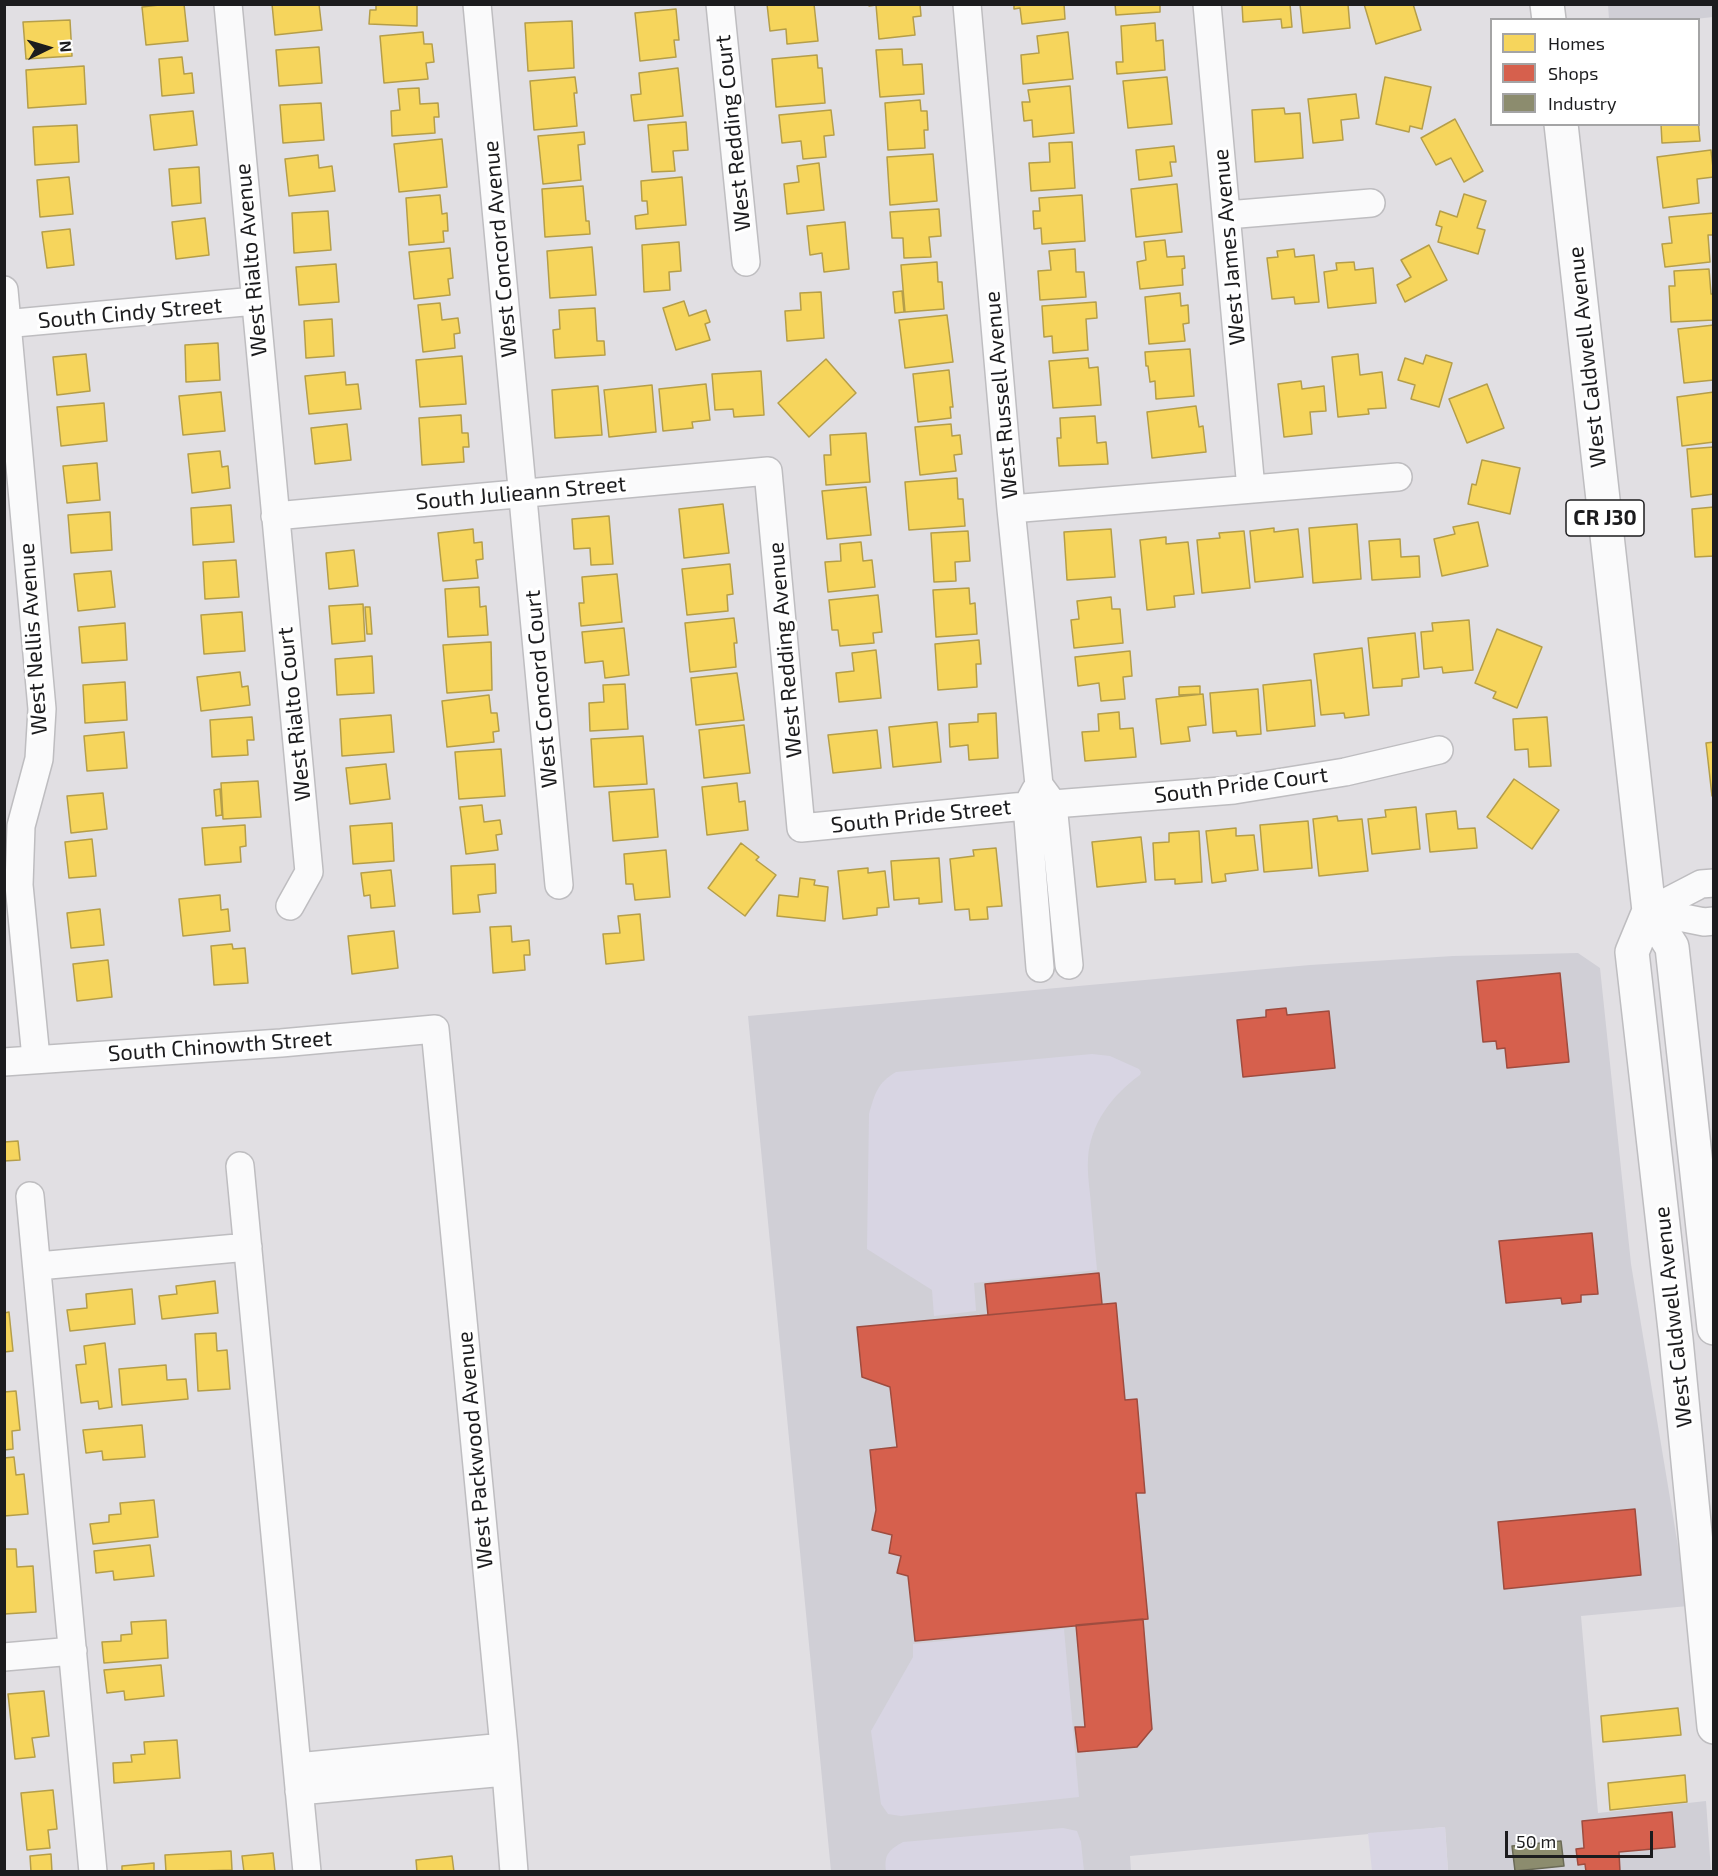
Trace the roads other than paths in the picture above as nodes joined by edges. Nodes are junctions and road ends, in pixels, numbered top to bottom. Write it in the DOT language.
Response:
graph roads {
  1 [pos="228,4"];
  2 [pos="477,4"];
  3 [pos="720,4"];
  4 [pos="967,4"];
  5 [pos="1207,4"];
  6 [pos="1561,126"];
  7 [pos="1371,203"];
  8 [pos="1227,215"];
  9 [pos="746,262"];
  10 [pos="4,290"];
  11 [pos="255,301"];
  12 [pos="6,324"];
  13 [pos="768,471"];
  14 [pos="1398,477"];
  15 [pos="1251,489"];
  16 [pos="523,493"];
  17 [pos="1011,509"];
  18 [pos="274,516"];
  19 [pos="1439,750"];
  20 [pos="1040,800"];
  21 [pos="801,828"];
  22 [pos="1713,883"];
  23 [pos="559,885"];
  24 [pos="290,906"];
  25 [pos="1649,911"];
  26 [pos="1713,921"];
  27 [pos="1069,965"];
  28 [pos="1040,968"];
  29 [pos="435,1029"];
  30 [pos="36,1058"];
  31 [pos="4,1062"];
  32 [pos="240,1166"];
  33 [pos="30,1196"];
  34 [pos="248,1247"];
  35 [pos="38,1266"];
  36 [pos="1713,1328"];
  37 [pos="1676,1339"];
  38 [pos="1713,1502"];
  39 [pos="73,1651"];
  40 [pos="4,1657"];
  41 [pos="1713,1727"];
  42 [pos="505,1759"];
  43 [pos="298,1779"];
  44 [pos="93,1872"];
  45 [pos="307,1872"];
  46 [pos="514,1872"];
  1 -- 11 [label="street, West Rialto Avenue"];
  2 -- 16 [label="street, West Concord Avenue"];
  3 -- 9 [label="street, West Redding Court"];
  4 -- 17 [label="street, West Russell Avenue"];
  5 -- 8 [label="street, West James Avenue"];
  6 -- 25 [label="main road, West Caldwell Avenue / CR J30"];
  7 -- 8 [label="street"];
  8 -- 15 [label="street, West James Avenue"];
  10 -- 12 [label="street, West Nellis Avenue"];
  11 -- 12 [label="street, South Cindy Street"];
  11 -- 18 [label="street, West Rialto Avenue"];
  12 -- 30 [label="street, West Nellis Avenue"];
  13 -- 16 [label="street, South Julieann Street"];
  13 -- 21 [label="street, West Redding Avenue"];
  14 -- 15 [label="street"];
  15 -- 17 [label="street"];
  16 -- 18 [label="street, South Julieann Street"];
  16 -- 23 [label="street, West Concord Court"];
  17 -- 20 [label="street, West Russell Avenue"];
  18 -- 24 [label="street, West Rialto Court"];
  19 -- 20 [label="street, South Pride Court"];
  20 -- 21 [label="street, South Pride Street"];
  20 -- 27 [label="street, West Russell Avenue"];
  20 -- 28 [label="street, West Russell Avenue"];
  22 -- 25 [label="street"];
  25 -- 26 [label="street"];
  25 -- 36 [label="main road, West Caldwell Avenue / CR J30"];
  25 -- 37 [label="main road, West Caldwell Avenue / CR J30"];
  29 -- 30 [label="street, South Chinowth Street"];
  29 -- 42 [label="street, West Packwood Avenue"];
  30 -- 31 [label="street, South Chinowth Street"];
  32 -- 34 [label="street"];
  33 -- 35 [label="street"];
  34 -- 35 [label="street"];
  34 -- 43 [label="street"];
  35 -- 39 [label="street"];
  37 -- 38 [label="main road"];
  37 -- 41 [label="main road, West Caldwell Avenue / CR J30"];
  39 -- 40 [label="street"];
  39 -- 44 [label="street"];
  42 -- 43 [label="street"];
  42 -- 46 [label="street, West Packwood Avenue"];
  43 -- 45 [label="street"];
}
